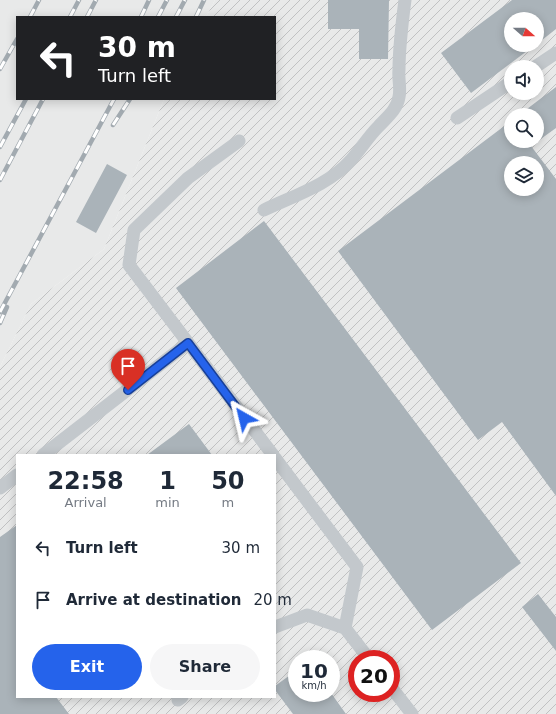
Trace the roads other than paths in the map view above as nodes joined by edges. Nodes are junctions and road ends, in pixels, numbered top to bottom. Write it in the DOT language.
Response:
graph roads {
  1 [pos="405,0"];
  2 [pos="556,53"];
  3 [pos="544,61"];
  4 [pos="504,87"];
  5 [pos="457,118"];
  6 [pos="239,141"];
  7 [pos="264,210"];
  8 [pos="188,343"];
  9 [pos="44,454"];
  10 [pos="272,454"];
  11 [pos="276,459"];
  12 [pos="16,476"];
  13 [pos="0,488"];
  14 [pos="276,627"];
  15 [pos="345,628"];
  16 [pos="362,650"];
  17 [pos="400,699"];
  18 [pos="412,714"];
  1 -- 7 [label="lane"];
  2 -- 3 [label="lane"];
  4 -- 5 [label="lane"];
  6 -- 8 [label="lane"];
  8 -- 9 [label="lane"];
  8 -- 10 [label="lane"];
  11 -- 15 [label="lane"];
  12 -- 13 [label="lane"];
  14 -- 15 [label="lane"];
  15 -- 16 [label="lane"];
  17 -- 18 [label="lane"];
}
